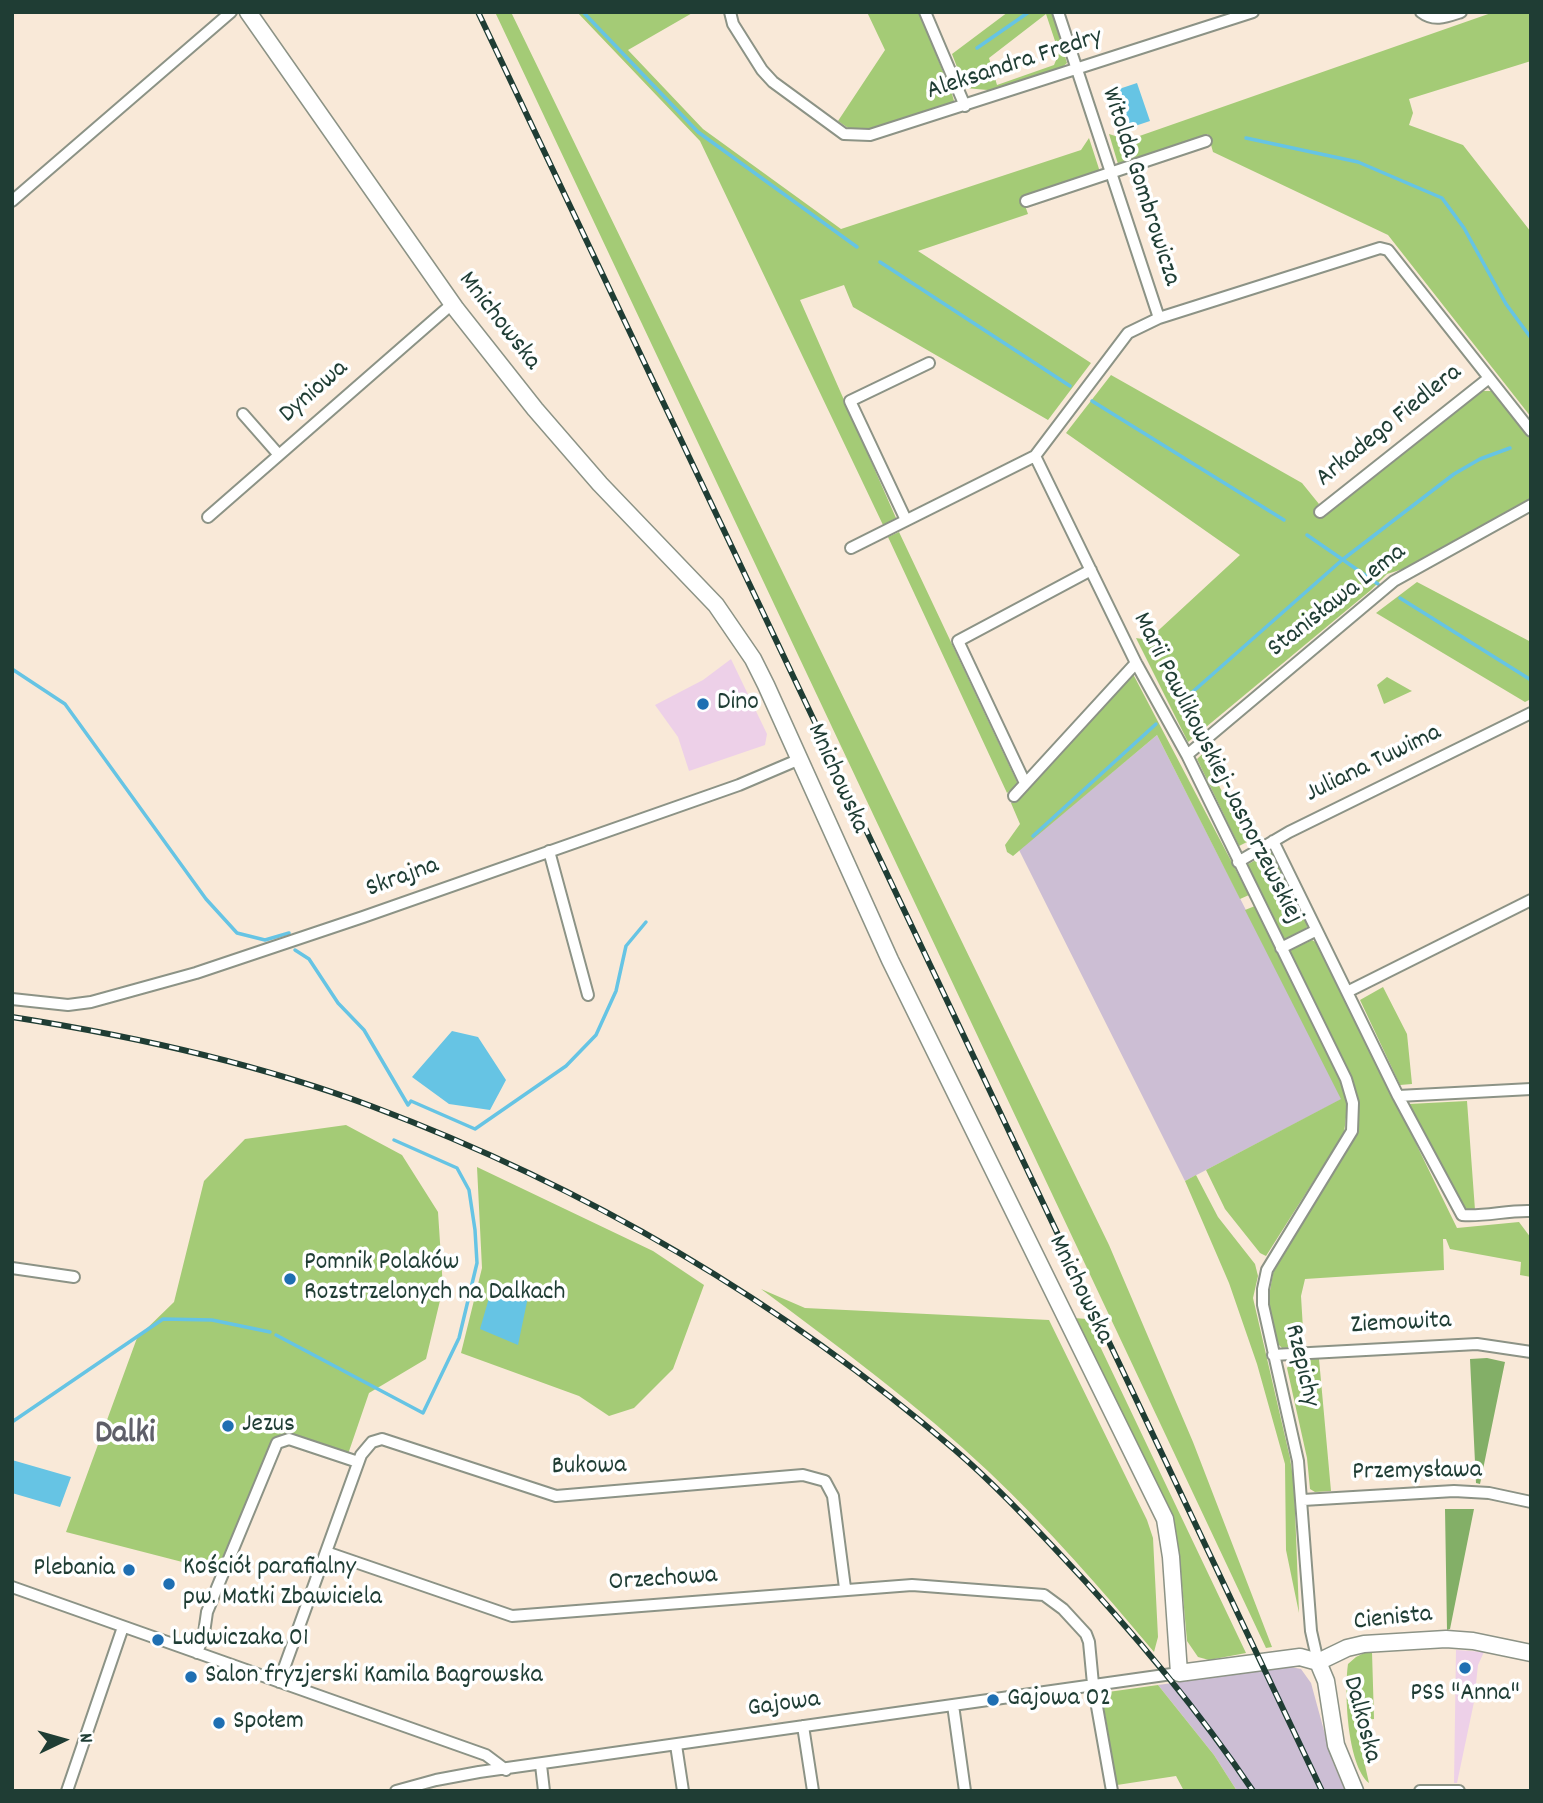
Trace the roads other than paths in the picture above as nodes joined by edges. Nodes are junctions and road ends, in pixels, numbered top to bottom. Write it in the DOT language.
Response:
graph roads {
  1 [pos="231,12"];
  2 [pos="248,12"];
  3 [pos="730,12"];
  4 [pos="925,12"];
  5 [pos="1058,12"];
  6 [pos="1421,12"];
  7 [pos="1461,12"];
  8 [pos="1247,13"];
  9 [pos="1077,70"];
  10 [pos="965,106"];
  11 [pos="1206,141"];
  12 [pos="1112,173"];
  13 [pos="12,201"];
  14 [pos="1026,201"];
  15 [pos="452,304"];
  16 [pos="1159,318"];
  17 [pos="929,363"];
  18 [pos="1489,378"];
  19 [pos="243,414"];
  20 [pos="1531,431"];
  21 [pos="279,455"];
  22 [pos="1035,456"];
  23 [pos="1531,505"];
  24 [pos="1321,512"];
  25 [pos="208,517"];
  26 [pos="906,520"];
  27 [pos="851,548"];
  28 [pos="1091,570"];
  29 [pos="1136,663"];
  30 [pos="1531,713"];
  31 [pos="1187,755"];
  32 [pos="800,759"];
  33 [pos="1025,783"];
  34 [pos="1014,796"];
  35 [pos="1273,841"];
  36 [pos="549,851"];
  37 [pos="1238,862"];
  38 [pos="1531,900"];
  39 [pos="1315,931"];
  40 [pos="1281,948"];
  41 [pos="1347,992"];
  42 [pos="588,995"];
  43 [pos="12,999"];
  44 [pos="1531,1089"];
  45 [pos="1398,1096"];
  46 [pos="1353,1103"];
  47 [pos="1531,1211"];
  48 [pos="12,1268"];
  49 [pos="74,1277"];
  50 [pos="1531,1352"];
  51 [pos="1273,1355"];
  52 [pos="358,1462"];
  53 [pos="1303,1500"];
  54 [pos="1531,1502"];
  55 [pos="326,1552"];
  56 [pos="12,1587"];
  57 [pos="845,1588"];
  58 [pos="123,1627"];
  59 [pos="197,1653"];
  60 [pos="1531,1653"];
  61 [pos="1318,1662"];
  62 [pos="1179,1673"];
  63 [pos="279,1682"];
  64 [pos="1093,1684"];
  65 [pos="953,1705"];
  66 [pos="803,1727"];
  67 [pos="676,1745"];
  68 [pos="541,1765"];
  69 [pos="506,1770"];
  70 [pos="68,1791"];
  71 [pos="396,1791"];
  72 [pos="544,1791"];
  73 [pos="683,1791"];
  74 [pos="813,1791"];
  75 [pos="965,1791"];
  76 [pos="1112,1791"];
  77 [pos="1355,1791"];
  78 [pos="1420,1791"];
  79 [pos="1457,1791"];
  1 -- 13 [label="street"];
  2 -- 15 [label="street, Mnichowska"];
  3 -- 10 [label="street, Aleksandra Fredry"];
  4 -- 10 [label="street"];
  5 -- 9 [label="street, Witolda Gombrowicza"];
  6 -- 7 [label="street"];
  8 -- 9 [label="street, Aleksandra Fredry"];
  9 -- 10 [label="street, Aleksandra Fredry"];
  9 -- 12 [label="street, Witolda Gombrowicza"];
  11 -- 12 [label="street"];
  12 -- 14 [label="street"];
  12 -- 16 [label="street, Witolda Gombrowicza"];
  15 -- 21 [label="street, Dyniowa"];
  15 -- 32 [label="street, Mnichowska"];
  16 -- 18 [label="street, Witolda Gombrowicza"];
  16 -- 22 [label="street, Witolda Gombrowicza"];
  17 -- 26 [label="street"];
  18 -- 20 [label="street, Witolda Gombrowicza"];
  18 -- 24 [label="street, Arkadego Fiedlera"];
  19 -- 21 [label="street"];
  21 -- 25 [label="street, Dyniowa"];
  22 -- 26 [label="street"];
  22 -- 28 [label="street, Marii Pawlikowskiej-Jasnorzewskiej"];
  23 -- 31 [label="street, Stanisława Lema"];
  26 -- 27 [label="street"];
  28 -- 29 [label="street, Marii Pawlikowskiej-Jasnorzewskiej"];
  28 -- 33 [label="street"];
  29 -- 31 [label="street, Marii Pawlikowskiej-Jasnorzewskiej"];
  29 -- 33 [label="street"];
  30 -- 35 [label="street, Juliana Tuwima"];
  31 -- 37 [label="street, Marii Pawlikowskiej-Jasnorzewskiej"];
  32 -- 36 [label="street, Skrajna"];
  32 -- 62 [label="street, Mnichowska"];
  33 -- 34 [label="street"];
  35 -- 37 [label="street, Juliana Tuwima"];
  35 -- 39 [label="street, Marii Pawlikowskiej-Jasnorzewskiej"];
  36 -- 42 [label="street"];
  36 -- 43 [label="street, Skrajna"];
  37 -- 40 [label="street, Marii Pawlikowskiej-Jasnorzewskiej"];
  38 -- 41 [label="street"];
  39 -- 40 [label="street"];
  39 -- 41 [label="street, Marii Pawlikowskiej-Jasnorzewskiej"];
  40 -- 46 [label="street, Marii Pawlikowskiej-Jasnorzewskiej"];
  41 -- 45 [label="street, Marii Pawlikowskiej-Jasnorzewskiej"];
  44 -- 45 [label="street"];
  45 -- 47 [label="street, Marii Pawlikowskiej-Jasnorzewskiej"];
  46 -- 51 [label="street, Rzepichy"];
  48 -- 49 [label="street"];
  50 -- 51 [label="street, Ziemowita"];
  51 -- 53 [label="street, Rzepichy"];
  52 -- 55 [label="street, Bukowa"];
  52 -- 57 [label="street, Bukowa"];
  52 -- 59 [label="street"];
  53 -- 54 [label="street, Przemysława"];
  53 -- 61 [label="street, Rzepichy"];
  55 -- 57 [label="street, Orzechowa"];
  55 -- 63 [label="street"];
  56 -- 58 [label="street"];
  57 -- 64 [label="street, Orzechowa"];
  58 -- 59 [label="street"];
  58 -- 70 [label="street"];
  59 -- 63 [label="street"];
  60 -- 61 [label="street, Cienista"];
  61 -- 62 [label="street, Cienista"];
  61 -- 77 [label="street, Dalkoska"];
  62 -- 64 [label="street, Gajowa"];
  63 -- 69 [label="street"];
  64 -- 65 [label="street, Gajowa"];
  64 -- 76 [label="street, Orzechowa"];
  65 -- 66 [label="street, Gajowa"];
  65 -- 75 [label="street"];
  66 -- 67 [label="street, Gajowa"];
  66 -- 74 [label="street"];
  67 -- 68 [label="street, Gajowa"];
  67 -- 73 [label="street"];
  68 -- 69 [label="street, Gajowa"];
  68 -- 72 [label="street"];
  69 -- 71 [label="street, Gajowa"];
  78 -- 79 [label="street"];
}
